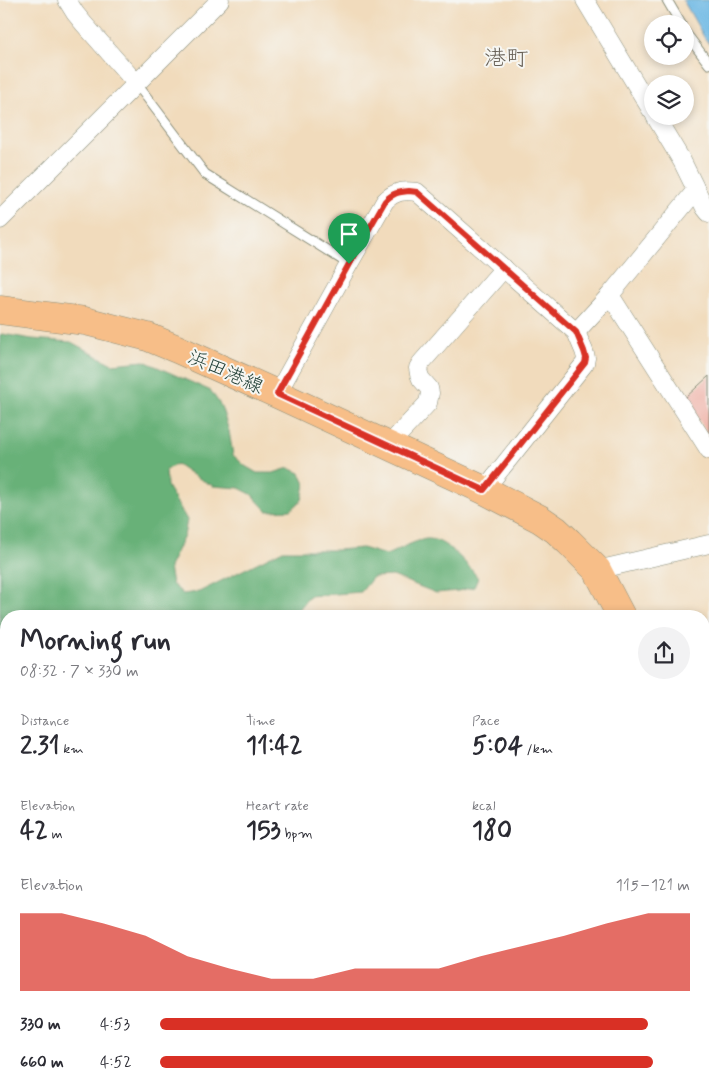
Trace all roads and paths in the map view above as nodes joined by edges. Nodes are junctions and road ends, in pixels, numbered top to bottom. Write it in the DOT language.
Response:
graph roads {
  1 [pos="68,0"];
  2 [pos="220,0"];
  3 [pos="585,0"];
  4 [pos="667,0"];
  5 [pos="676,15"];
  6 [pos="694,44"];
  7 [pos="709,64"];
  8 [pos="136,83"];
  9 [pos="644,98"];
  10 [pos="660,125"];
  11 [pos="696,190"];
  12 [pos="709,213"];
  13 [pos="0,220"];
  14 [pos="349,264"];
  15 [pos="504,268"];
  16 [pos="610,295"];
  17 [pos="0,310"];
  18 [pos="576,332"];
  19 [pos="277,394"];
  20 [pos="388,446"];
  21 [pos="709,450"];
  22 [pos="484,490"];
  23 [pos="709,544"];
  24 [pos="597,570"];
  25 [pos="618,610"];
  1 -- 8 [label="street"];
  2 -- 8 [label="street"];
  3 -- 9 [label="street"];
  4 -- 5 [label="lane"];
  6 -- 7 [label="lane"];
  8 -- 13 [label="street"];
  8 -- 14 [label="lane"];
  10 -- 11 [label="street"];
  11 -- 12 [label="street"];
  11 -- 16 [label="street"];
  14 -- 15 [label="street"];
  14 -- 19 [label="street"];
  15 -- 18 [label="street"];
  15 -- 20 [label="street"];
  16 -- 18 [label="street"];
  16 -- 21 [label="street"];
  17 -- 19 [label="main road, 浜田港線"];
  18 -- 22 [label="street"];
  19 -- 20 [label="main road, 浜田港線"];
  20 -- 22 [label="main road, 浜田港線"];
  22 -- 24 [label="main road, 浜田港線"];
  23 -- 24 [label="street"];
  24 -- 25 [label="main road, 浜田港線"];
}
